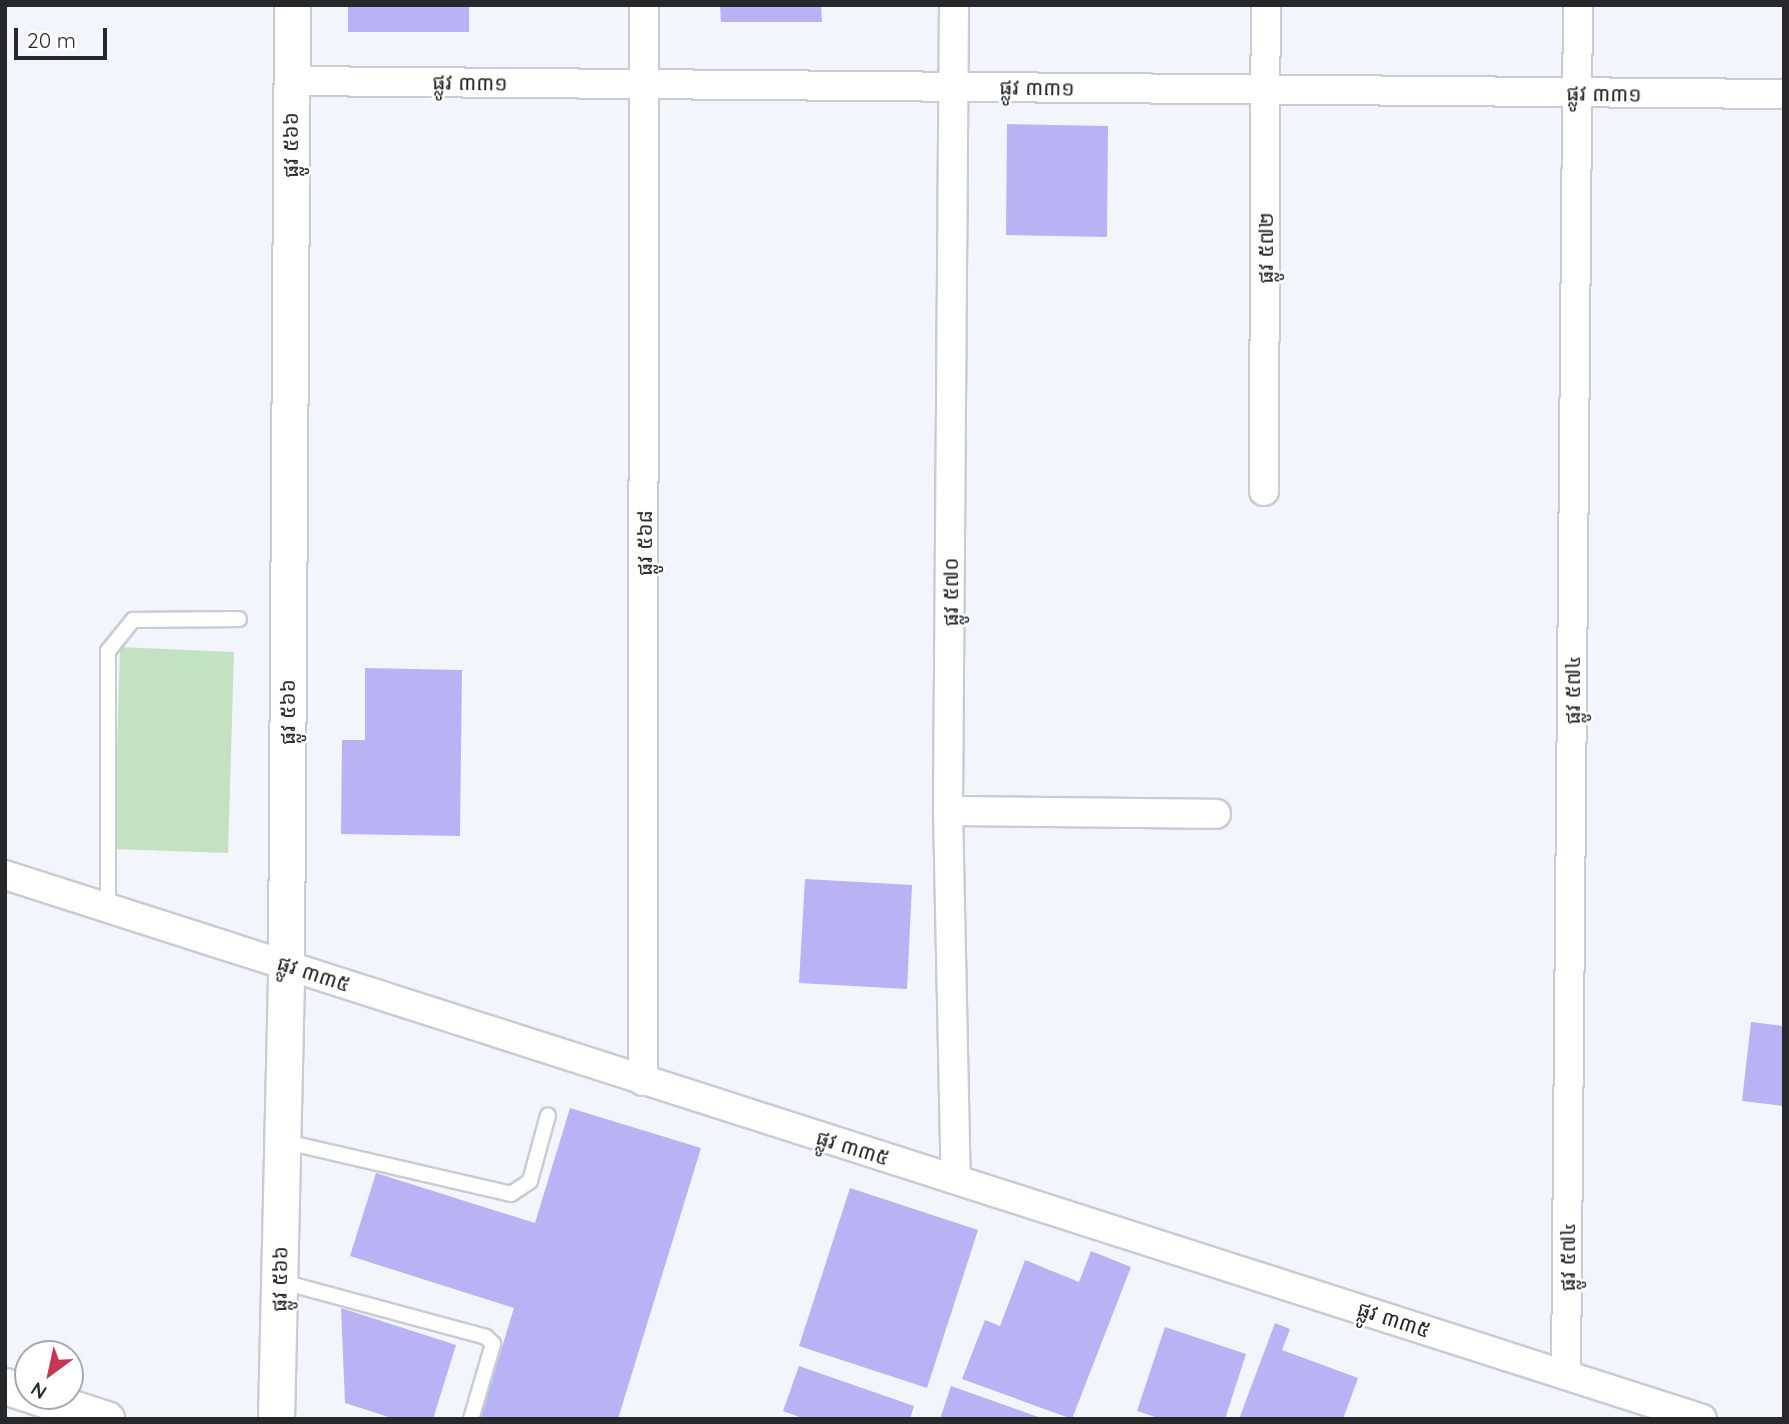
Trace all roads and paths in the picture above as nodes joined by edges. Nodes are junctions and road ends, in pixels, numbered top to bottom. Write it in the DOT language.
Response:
graph roads {
  1 [pos="292,5"];
  2 [pos="644,5"];
  3 [pos="954,5"];
  4 [pos="1266,5"];
  5 [pos="1578,5"];
  6 [pos="291,81"];
  7 [pos="644,84"];
  8 [pos="954,86"];
  9 [pos="1265,90"];
  10 [pos="1577,92"];
  11 [pos="1784,94"];
  12 [pos="1264,491"];
  13 [pos="239,619"];
  14 [pos="948,811"];
  15 [pos="1216,814"];
  16 [pos="5,875"];
  17 [pos="108,906"];
  18 [pos="286,963"];
  19 [pos="643,1082"];
  20 [pos="548,1115"];
  21 [pos="282,1141"];
  22 [pos="956,1179"];
  23 [pos="279,1281"];
  24 [pos="1566,1374"];
  25 [pos="78,1410"];
  26 [pos="106,1419"];
  27 [pos="276,1419"];
  28 [pos="471,1419"];
  29 [pos="1702,1419"];
  1 -- 6 [label="street, ផ្លូវ ៥៦៦"];
  2 -- 7 [label="street, ផ្លូវ ៥៦៨"];
  3 -- 8 [label="street, ផ្លូវ ៥៧០"];
  4 -- 9 [label="street, ផ្លូវ ៥៧២"];
  5 -- 10 [label="street, ផ្លូវ ៥៧៤"];
  6 -- 7 [label="street, ផ្លូវ ៣៣១"];
  6 -- 18 [label="street, ផ្លូវ ៥៦៦"];
  7 -- 8 [label="street, ផ្លូវ ៣៣១"];
  7 -- 19 [label="street, ផ្លូវ ៥៦៨"];
  8 -- 9 [label="street, ផ្លូវ ៣៣១"];
  8 -- 14 [label="street, ផ្លូវ ៥៧០"];
  9 -- 10 [label="street, ផ្លូវ ៣៣១"];
  9 -- 12 [label="street, ផ្លូវ ៥៧២"];
  10 -- 11 [label="street, ផ្លូវ ៣៣១"];
  10 -- 24 [label="street, ផ្លូវ ៥៧៤"];
  13 -- 17 [label="lane"];
  14 -- 15 [label="street"];
  14 -- 22 [label="street, ផ្លូវ ៥៧០"];
  16 -- 17 [label="street, ផ្លូវ ៣៣៥"];
  17 -- 18 [label="street, ផ្លូវ ៣៣៥"];
  18 -- 19 [label="street, ផ្លូវ ៣៣៥"];
  18 -- 21 [label="street, ផ្លូវ ៥៦៦"];
  19 -- 22 [label="street, ផ្លូវ ៣៣៥"];
  20 -- 21 [label="lane"];
  21 -- 23 [label="street, ផ្លូវ ៥៦៦"];
  22 -- 24 [label="street, ផ្លូវ ៣៣៥"];
  23 -- 27 [label="street, ផ្លូវ ៥៦៦"];
  23 -- 28 [label="lane"];
  24 -- 29 [label="street, ផ្លូវ ៣៣៥"];
  25 -- 26 [label="street"];
}
